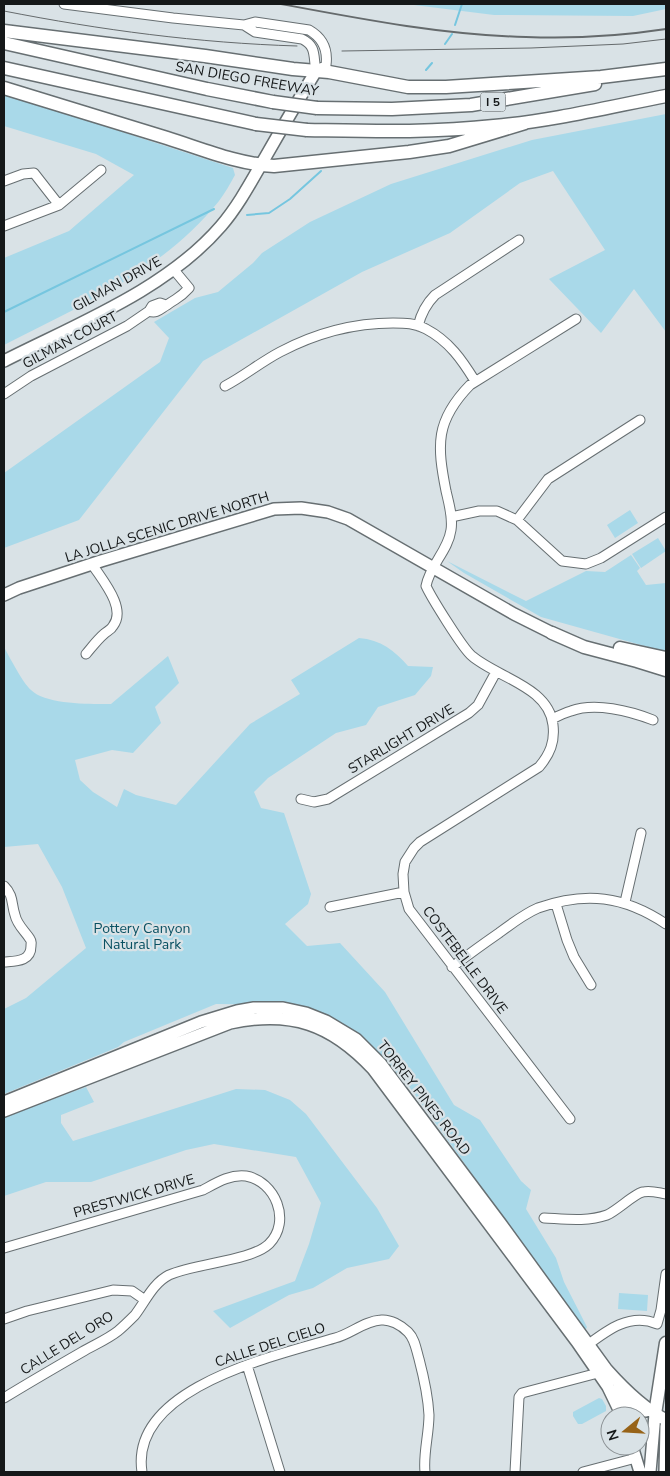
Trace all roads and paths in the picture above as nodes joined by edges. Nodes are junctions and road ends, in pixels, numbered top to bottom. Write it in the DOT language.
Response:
graph roads {
  1 [pos="64,4"];
  2 [pos="4,31"];
  3 [pos="4,43"];
  4 [pos="4,68"];
  5 [pos="666,70"];
  6 [pos="316,71"];
  7 [pos="4,88"];
  8 [pos="666,96"];
  9 [pos="525,123"];
  10 [pos="260,165"];
  11 [pos="101,170"];
  12 [pos="4,181"];
  13 [pos="59,205"];
  14 [pos="4,226"];
  15 [pos="519,240"];
  16 [pos="174,270"];
  17 [pos="576,319"];
  18 [pos="418,326"];
  19 [pos="4,361"];
  20 [pos="475,381"];
  21 [pos="225,386"];
  22 [pos="4,394"];
  23 [pos="640,420"];
  24 [pos="452,517"];
  25 [pos="666,517"];
  26 [pos="517,520"];
  27 [pos="92,564"];
  28 [pos="432,568"];
  29 [pos="4,595"];
  30 [pos="552,633"];
  31 [pos="86,654"];
  32 [pos="666,658"];
  33 [pos="666,670"];
  34 [pos="496,672"];
  35 [pos="552,719"];
  36 [pos="652,720"];
  37 [pos="301,800"];
  38 [pos="641,833"];
  39 [pos="4,886"];
  40 [pos="404,892"];
  41 [pos="625,902"];
  42 [pos="556,904"];
  43 [pos="330,907"];
  44 [pos="666,924"];
  45 [pos="4,962"];
  46 [pos="452,967"];
  47 [pos="592,984"];
  48 [pos="4,1102"];
  49 [pos="4,1111"];
  50 [pos="570,1119"];
  51 [pos="269,1188"];
  52 [pos="666,1194"];
  53 [pos="544,1218"];
  54 [pos="4,1248"];
  55 [pos="666,1274"];
  56 [pos="145,1300"];
  57 [pos="4,1319"];
  58 [pos="666,1342"];
  59 [pos="585,1346"];
  60 [pos="247,1365"];
  61 [pos="598,1373"];
  62 [pos="608,1387"];
  63 [pos="4,1398"];
  64 [pos="617,1406"];
  65 [pos="661,1417"];
  66 [pos="666,1426"];
  67 [pos="636,1458"];
  68 [pos="142,1471"];
  69 [pos="280,1472"];
  70 [pos="425,1472"];
  71 [pos="515,1472"];
  72 [pos="583,1472"];
  73 [pos="640,1472"];
  74 [pos="650,1472"];
  75 [pos="665,1472"];
  1 -- 6 [label="street"];
  2 -- 6 [label="highway"];
  3 -- 5 [label="highway, SAN DIEGO FREEWAY / I 5, bridge"];
  4 -- 9 [label="highway, I 5, bridge"];
  5 -- 6 [label="highway"];
  6 -- 10 [label="main road, GILMAN DRIVE"];
  7 -- 10 [label="highway"];
  8 -- 9 [label="highway, I 5"];
  9 -- 10 [label="highway"];
  10 -- 16 [label="main road, GILMAN DRIVE"];
  11 -- 13 [label="street"];
  12 -- 13 [label="street"];
  13 -- 14 [label="street"];
  15 -- 18 [label="street"];
  16 -- 19 [label="main road, GILMAN DRIVE"];
  16 -- 22 [label="street, GILMAN COURT"];
  17 -- 20 [label="street"];
  18 -- 20 [label="street"];
  18 -- 21 [label="street"];
  20 -- 24 [label="street"];
  23 -- 26 [label="street"];
  24 -- 26 [label="street"];
  24 -- 28 [label="street"];
  25 -- 26 [label="street"];
  27 -- 28 [label="main road, LA JOLLA SCENIC DRIVE NORTH"];
  27 -- 29 [label="main road, LA JOLLA SCENIC DRIVE NORTH"];
  27 -- 31 [label="street"];
  28 -- 30 [label="main road, LA JOLLA SCENIC DRIVE NORTH"];
  28 -- 34 [label="street"];
  30 -- 32 [label="highway"];
  30 -- 33 [label="highway"];
  34 -- 35 [label="street"];
  34 -- 37 [label="street, STARLIGHT DRIVE"];
  35 -- 36 [label="street"];
  35 -- 40 [label="street, COSTEBELLE DRIVE"];
  38 -- 41 [label="street"];
  39 -- 45 [label="street"];
  40 -- 43 [label="street"];
  40 -- 46 [label="street, COSTEBELLE DRIVE"];
  41 -- 42 [label="street"];
  41 -- 44 [label="street"];
  42 -- 46 [label="street"];
  42 -- 47 [label="street"];
  46 -- 50 [label="street, COSTEBELLE DRIVE"];
  48 -- 59 [label="main road, TORREY PINES ROAD"];
  49 -- 59 [label="main road, TORREY PINES ROAD"];
  51 -- 54 [label="street, PRESTWICK DRIVE"];
  51 -- 56 [label="street, CALLE DEL ORO"];
  52 -- 53 [label="street"];
  55 -- 59 [label="street"];
  56 -- 57 [label="street"];
  56 -- 63 [label="street, CALLE DEL ORO"];
  58 -- 65 [label="highway"];
  59 -- 61 [label="main road, TORREY PINES ROAD"];
  59 -- 65 [label="main road, TORREY PINES ROAD"];
  60 -- 68 [label="street, CALLE DEL CIELO"];
  60 -- 69 [label="street"];
  60 -- 70 [label="street, CALLE DEL CIELO"];
  61 -- 62 [label="main road, TORREY PINES ROAD"];
  61 -- 71 [label="street"];
  62 -- 64 [label="main road, TORREY PINES ROAD"];
  62 -- 65 [label="main road"];
  65 -- 74 [label="main road"];
  66 -- 75 [label="main road"];
  67 -- 72 [label="street"];
  67 -- 73 [label="main road"];
}
